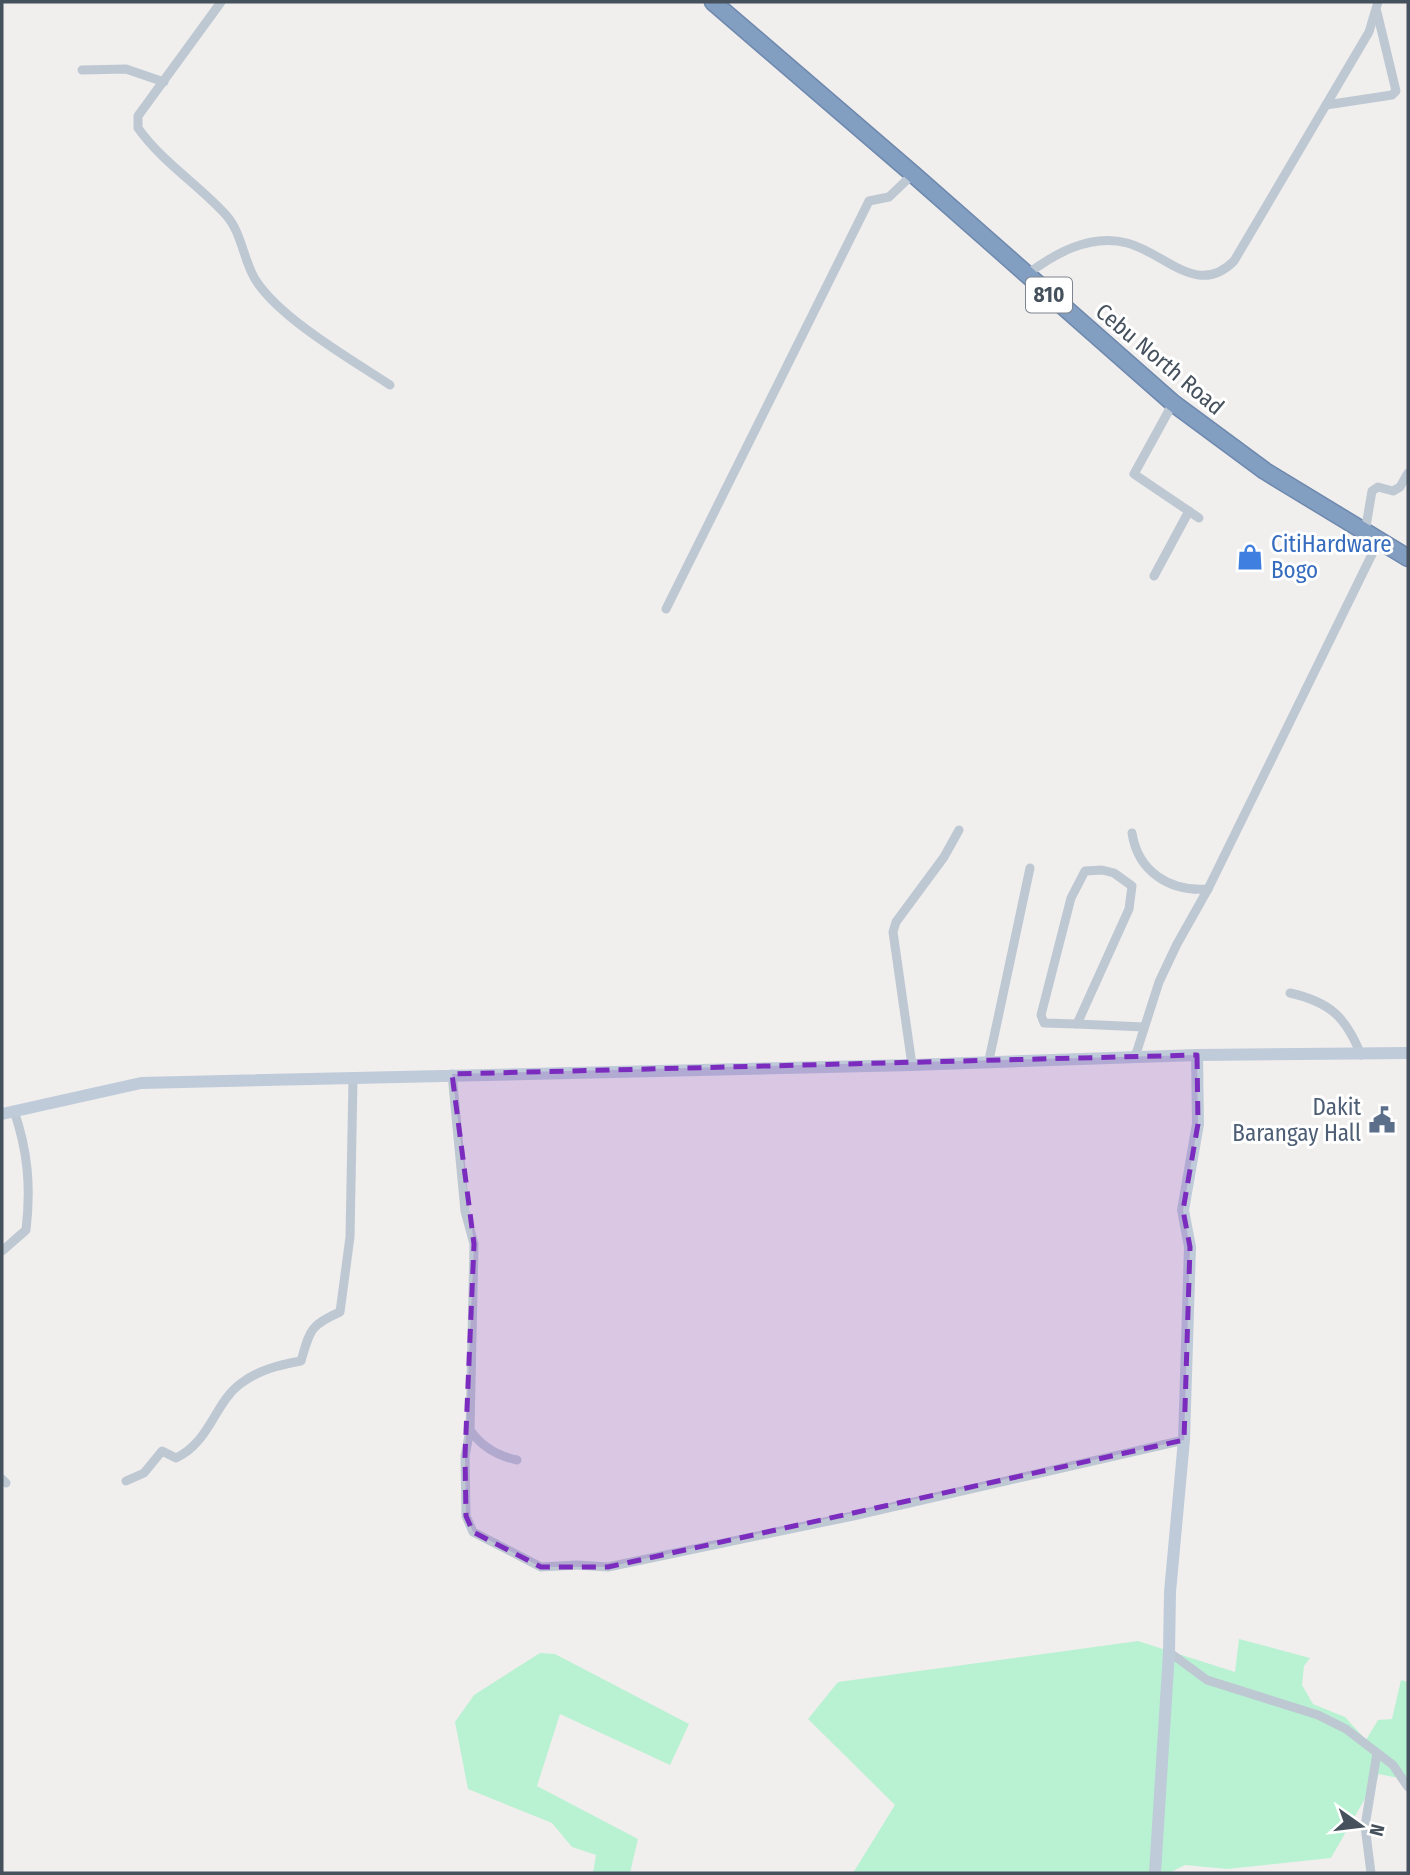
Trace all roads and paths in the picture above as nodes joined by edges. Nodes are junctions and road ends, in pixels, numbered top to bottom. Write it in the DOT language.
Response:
graph roads {
  1 [pos="221,2"];
  2 [pos="713,2"];
  3 [pos="1378,6"];
  4 [pos="82,71"];
  5 [pos="164,82"];
  6 [pos="1326,105"];
  7 [pos="914,174"];
  8 [pos="1026,275"];
  9 [pos="390,385"];
  10 [pos="1173,404"];
  11 [pos="1408,473"];
  12 [pos="1189,511"];
  13 [pos="1199,518"];
  14 [pos="1372,536"];
  15 [pos="1408,558"];
  16 [pos="1154,576"];
  17 [pos="666,609"];
  18 [pos="959,830"];
  19 [pos="1132,833"];
  20 [pos="1030,868"];
  21 [pos="1208,889"];
  22 [pos="1290,993"];
  23 [pos="1077,1024"];
  24 [pos="1144,1027"];
  25 [pos="1408,1053"];
  26 [pos="1197,1055"];
  27 [pos="1361,1055"];
  28 [pos="1135,1057"];
  29 [pos="989,1060"];
  30 [pos="912,1065"];
  31 [pos="452,1074"];
  32 [pos="353,1079"];
  33 [pos="8,1113"];
  34 [pos="2,1251"];
  35 [pos="470,1430"];
  36 [pos="1184,1440"];
  37 [pos="517,1460"];
  38 [pos="125,1480"];
  39 [pos="1170,1652"];
  40 [pos="1377,1754"];
  41 [pos="1408,1787"];
  42 [pos="1154,1873"];
  43 [pos="1371,1873"];
  1 -- 5 [label="street"];
  2 -- 7 [label="highway, Cebu North Road / 810"];
  3 -- 6 [label="street"];
  3 -- 6 [label="street"];
  4 -- 5 [label="street"];
  5 -- 9 [label="street"];
  6 -- 8 [label="street"];
  7 -- 8 [label="highway, Cebu North Road / 810"];
  7 -- 17 [label="street"];
  8 -- 10 [label="highway, Cebu North Road / 810"];
  10 -- 12 [label="street"];
  10 -- 14 [label="highway, Cebu North Road / 810"];
  11 -- 14 [label="street"];
  12 -- 13 [label="street"];
  12 -- 16 [label="street"];
  14 -- 15 [label="highway, Cebu North Road / 810"];
  14 -- 21 [label="street"];
  18 -- 30 [label="street"];
  19 -- 21 [label="street"];
  20 -- 29 [label="street"];
  21 -- 24 [label="street"];
  22 -- 27 [label="street"];
  23 -- 23 [label="street"];
  23 -- 24 [label="street"];
  24 -- 28 [label="street"];
  25 -- 27 [label="main road"];
  26 -- 27 [label="main road"];
  26 -- 28 [label="main road"];
  26 -- 36 [label="main road"];
  28 -- 29 [label="main road"];
  29 -- 30 [label="main road"];
  30 -- 31 [label="main road"];
  31 -- 32 [label="main road"];
  31 -- 35 [label="street"];
  32 -- 33 [label="main road"];
  32 -- 38 [label="street"];
  33 -- 34 [label="street"];
  35 -- 36 [label="street"];
  35 -- 37 [label="street"];
  36 -- 39 [label="main road"];
  39 -- 40 [label="street"];
  39 -- 42 [label="main road"];
  40 -- 41 [label="street"];
  40 -- 43 [label="street"];
}
